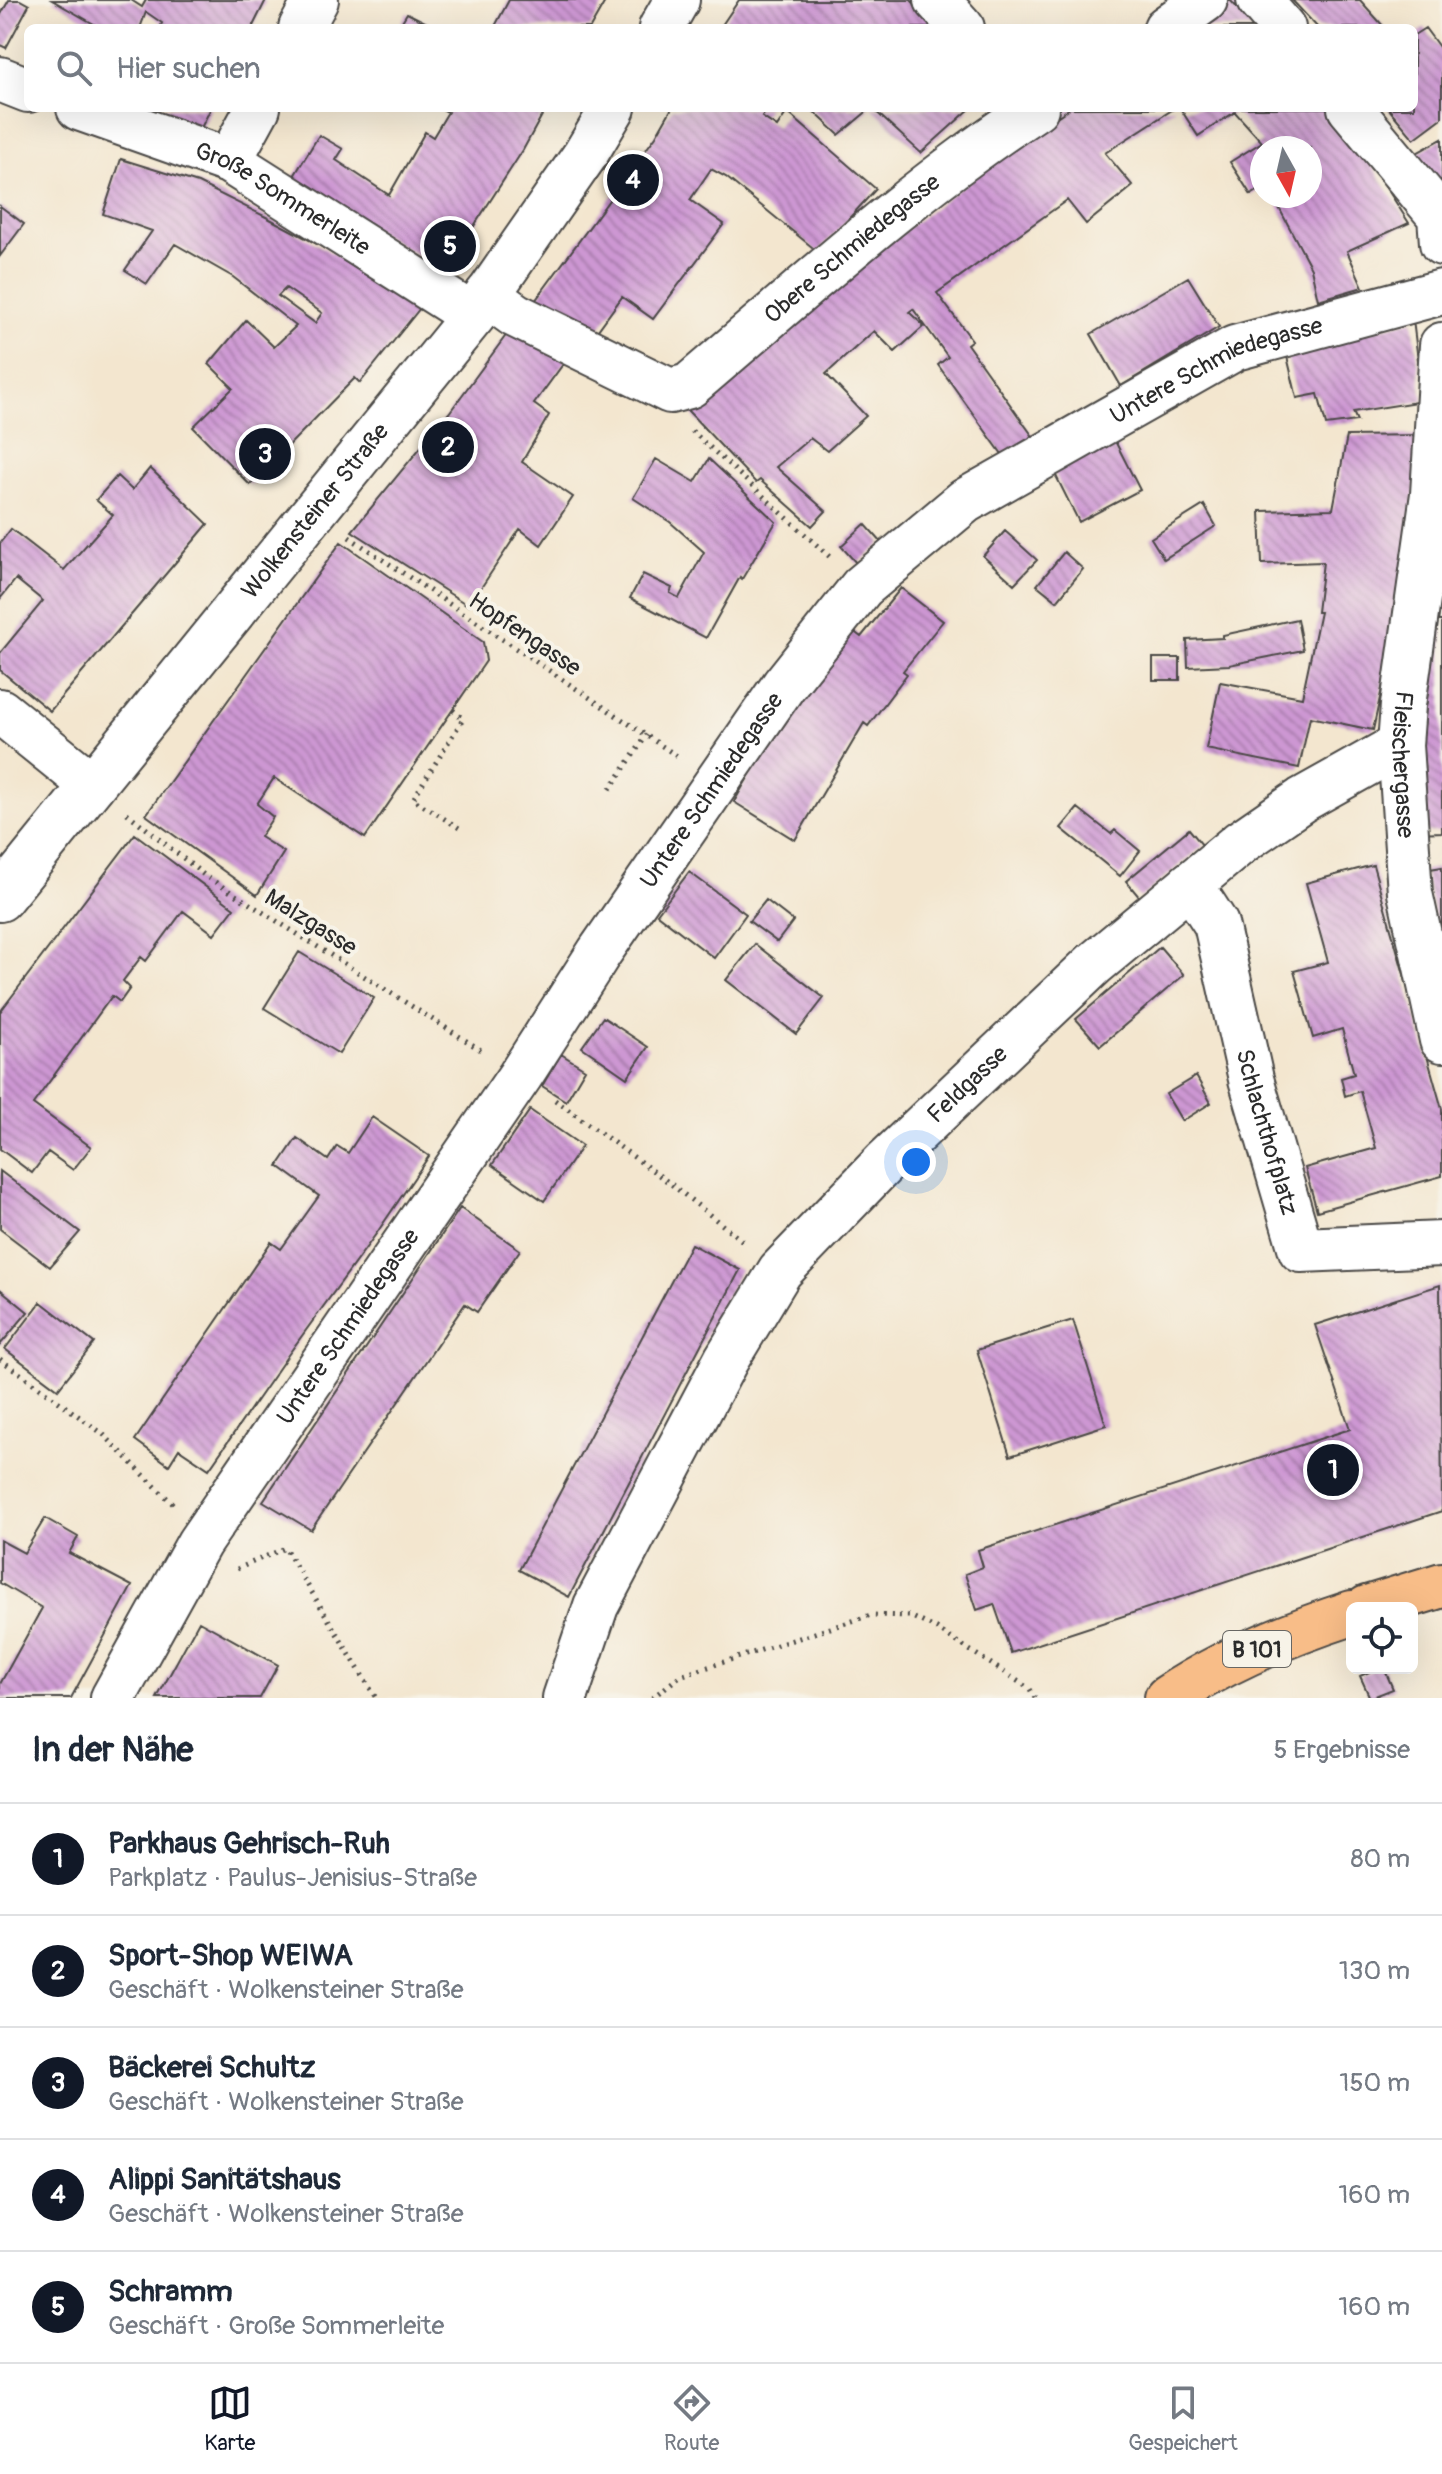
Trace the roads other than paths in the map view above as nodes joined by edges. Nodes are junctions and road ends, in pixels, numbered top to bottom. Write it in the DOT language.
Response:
graph roads {
  1 [pos="316,0"];
  2 [pos="677,0"];
  3 [pos="937,0"];
  4 [pos="1205,0"];
  5 [pos="1259,0"];
  6 [pos="303,24"];
  7 [pos="663,24"];
  8 [pos="958,24"];
  9 [pos="1172,24"];
  10 [pos="1280,24"];
  11 [pos="90,112"];
  12 [pos="256,112"];
  13 [pos="611,112"];
  14 [pos="1030,112"];
  15 [pos="1353,112"];
  16 [pos="229,161"];
  17 [pos="1442,243"];
  18 [pos="1442,292"];
  19 [pos="480,305"];
  20 [pos="1442,345"];
  21 [pos="1433,560"];
  22 [pos="0,711"];
  23 [pos="1400,745"];
  24 [pos="92,785"];
  25 [pos="1190,884"];
  26 [pos="0,899"];
  27 [pos="1442,1040"];
  28 [pos="1442,1244"];
  29 [pos="1442,1585"];
  30 [pos="1387,1602"];
  31 [pos="1346,1615"];
  32 [pos="113,1698"];
  33 [pos="565,1698"];
  34 [pos="1167,1698"];
  1 -- 6 [label="street"];
  2 -- 7 [label="street"];
  3 -- 8 [label="street"];
  4 -- 9 [label="street"];
  5 -- 10 [label="street"];
  11 -- 16 [label="street, Große Sommerleite"];
  12 -- 16 [label="street"];
  13 -- 19 [label="street, Wolkensteiner Straße"];
  14 -- 19 [label="street, Obere Schmiedegasse"];
  15 -- 17 [label="street"];
  16 -- 19 [label="street, Große Sommerleite"];
  18 -- 32 [label="street, Untere Schmiedegasse"];
  19 -- 24 [label="street, Wolkensteiner Straße"];
  20 -- 21 [label="street, Fleischergasse"];
  21 -- 23 [label="street, Fleischergasse"];
  22 -- 24 [label="street"];
  23 -- 25 [label="street, Feldgasse"];
  23 -- 27 [label="street, Fleischergasse"];
  24 -- 26 [label="street, Wolkensteiner Straße"];
  25 -- 28 [label="street, Schlachthofplatz"];
  25 -- 33 [label="street, Feldgasse"];
  29 -- 30 [label="main road"];
  31 -- 34 [label="main road, B 101"];
}
